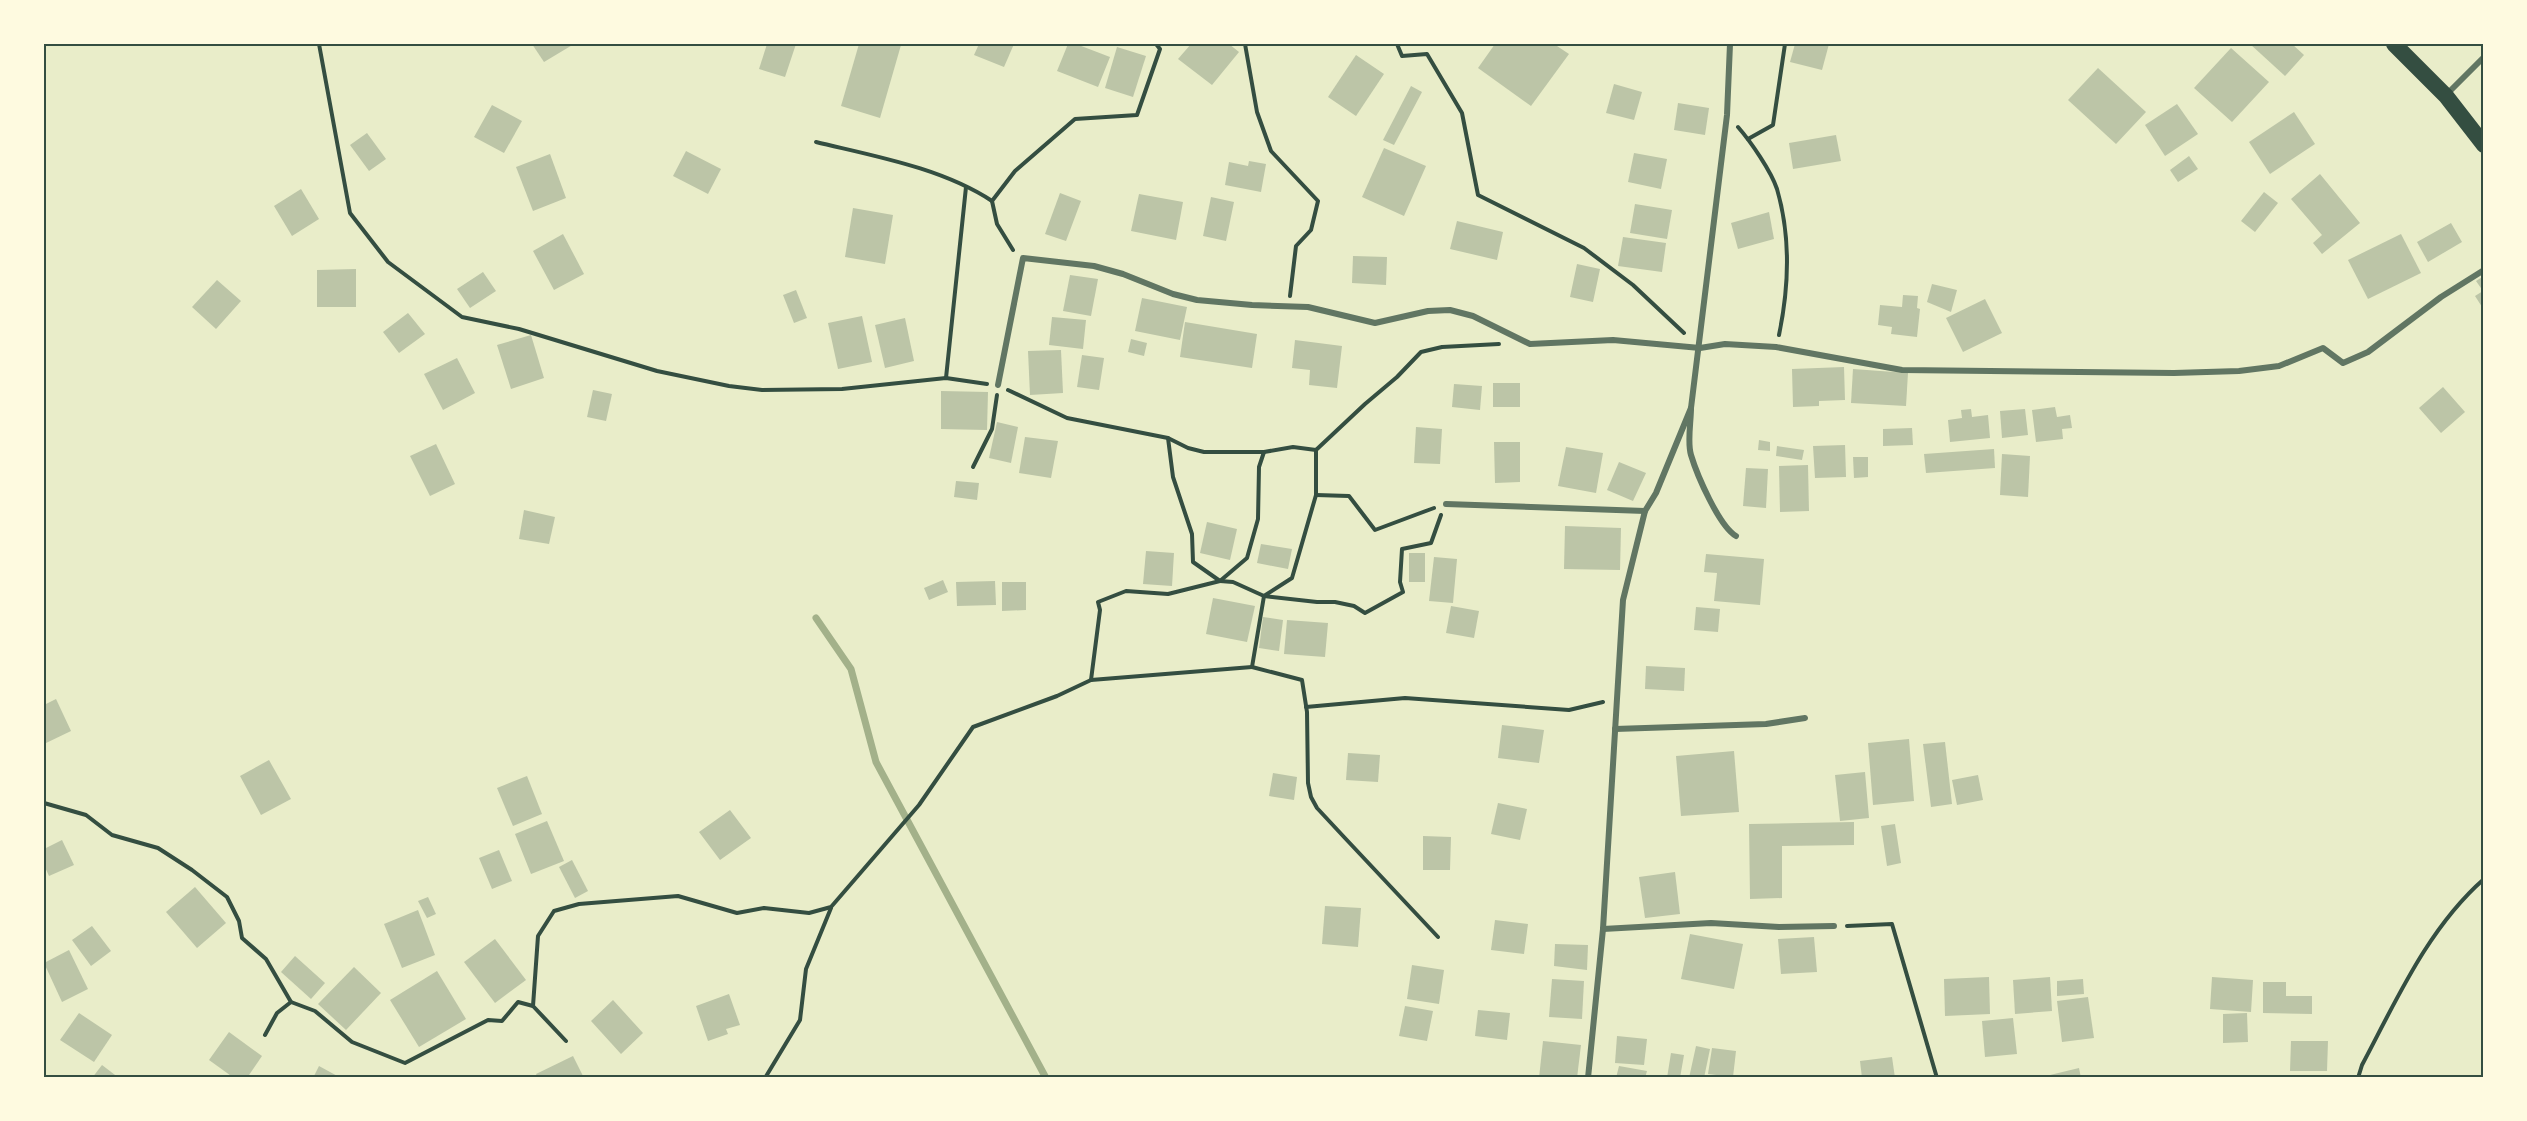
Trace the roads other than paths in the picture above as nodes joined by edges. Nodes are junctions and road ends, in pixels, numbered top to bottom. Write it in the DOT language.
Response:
graph roads {
  1 [pos="1730,44"];
  2 [pos="2394,44"];
  3 [pos="2484,57"];
  4 [pos="2446,96"];
  5 [pos="2484,145"];
  6 [pos="2484,270"];
  7 [pos="1700,348"];
  8 [pos="998,385"];
  9 [pos="1691,408"];
  10 [pos="1446,504"];
  11 [pos="1645,511"];
  12 [pos="1736,536"];
  13 [pos="1805,718"];
  14 [pos="1615,729"];
  15 [pos="1834,926"];
  16 [pos="1603,929"];
  17 [pos="1588,1077"];
  1 -- 7 [label="street"];
  2 -- 4 [label="highway"];
  3 -- 4 [label="street"];
  4 -- 5 [label="highway"];
  6 -- 7 [label="street"];
  7 -- 8 [label="street"];
  7 -- 9 [label="street"];
  9 -- 11 [label="street"];
  9 -- 12 [label="street"];
  10 -- 11 [label="street"];
  11 -- 14 [label="street"];
  13 -- 14 [label="street"];
  14 -- 16 [label="street"];
  15 -- 16 [label="street"];
  16 -- 17 [label="street"];
}
